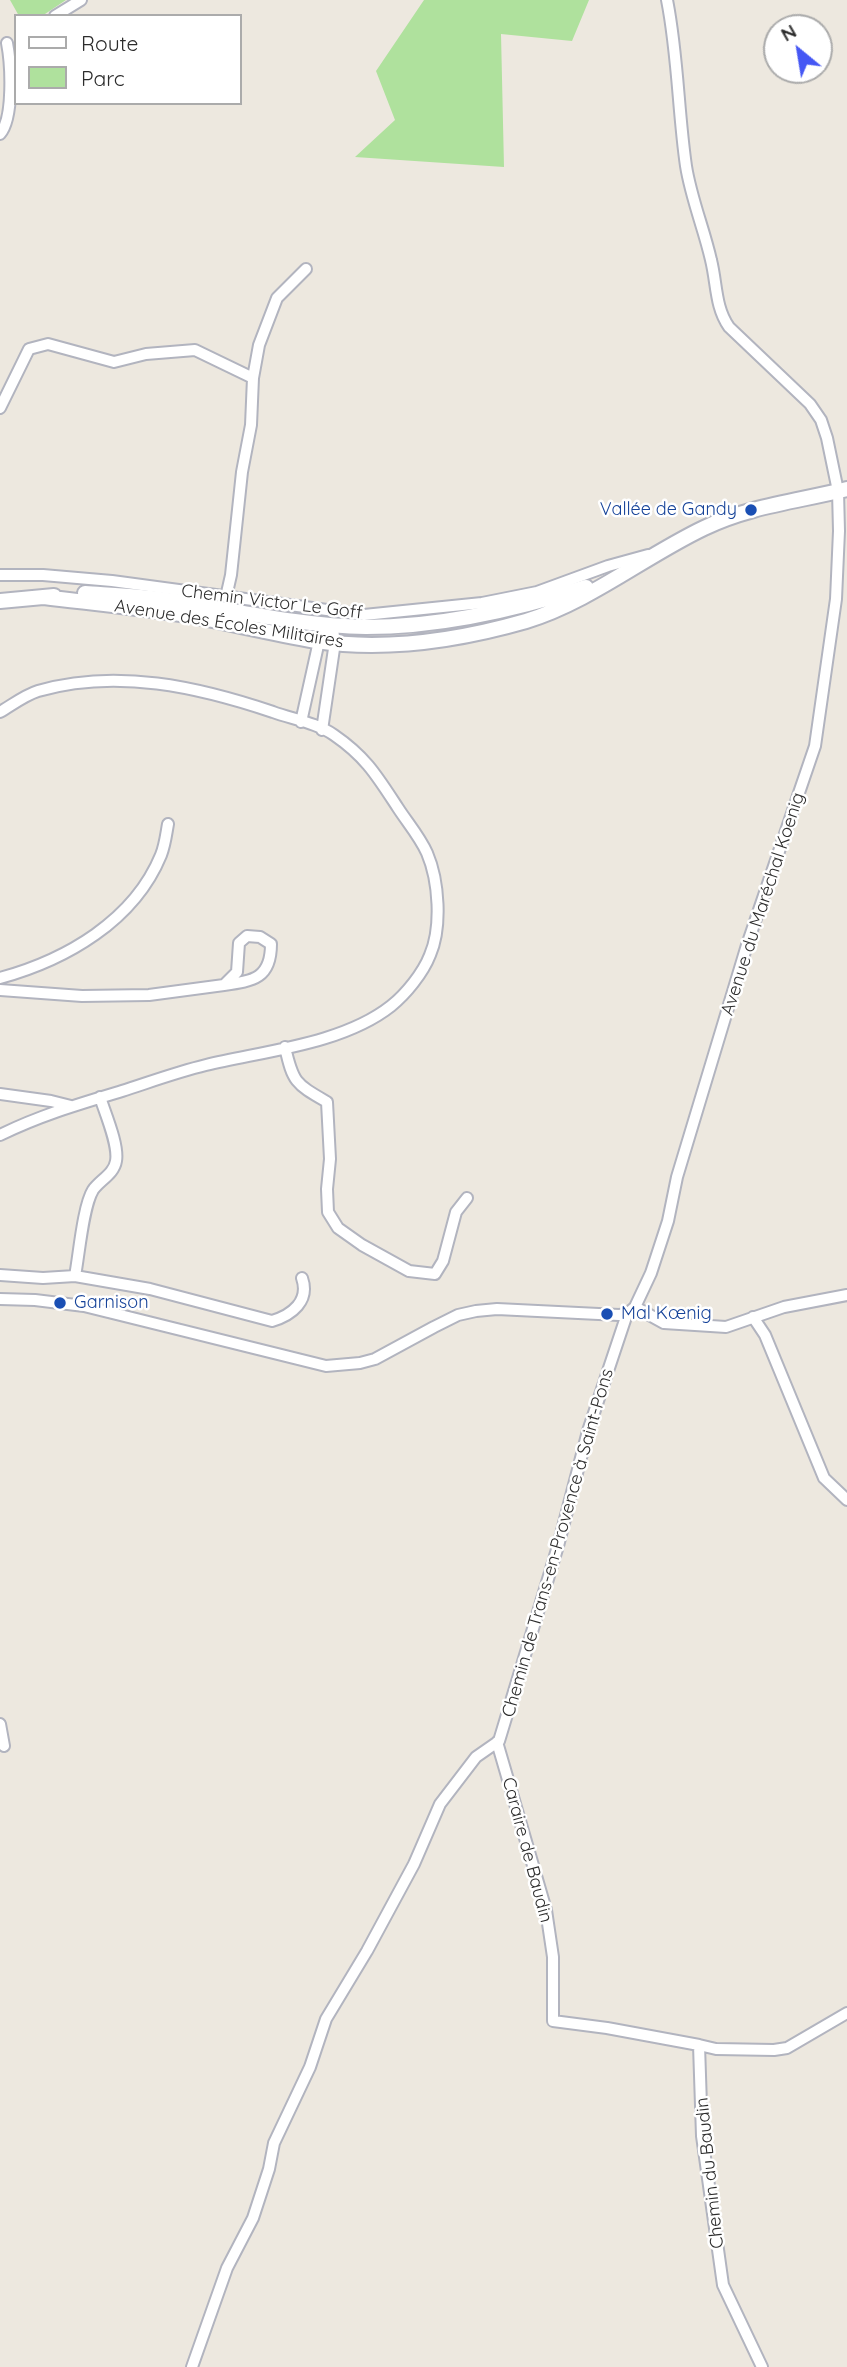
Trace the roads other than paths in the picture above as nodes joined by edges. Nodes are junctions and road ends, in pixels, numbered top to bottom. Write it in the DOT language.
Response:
graph roads {
  1 [pos="81,0"];
  2 [pos="667,0"];
  3 [pos="58,14"];
  4 [pos="8,42"];
  5 [pos="0,134"];
  6 [pos="306,268"];
  7 [pos="253,378"];
  8 [pos="0,381"];
  9 [pos="7,393"];
  10 [pos="0,408"];
  11 [pos="842,490"];
  12 [pos="663,551"];
  13 [pos="0,575"];
  14 [pos="611,579"];
  15 [pos="44,597"];
  16 [pos="226,597"];
  17 [pos="0,601"];
  18 [pos="332,624"];
  19 [pos="319,641"];
  20 [pos="335,642"];
  21 [pos="0,712"];
  22 [pos="301,722"];
  23 [pos="322,730"];
  24 [pos="168,824"];
  25 [pos="0,978"];
  26 [pos="224,985"];
  27 [pos="0,990"];
  28 [pos="285,1047"];
  29 [pos="0,1094"];
  30 [pos="100,1097"];
  31 [pos="71,1106"];
  32 [pos="0,1135"];
  33 [pos="467,1198"];
  34 [pos="0,1275"];
  35 [pos="75,1276"];
  36 [pos="302,1278"];
  37 [pos="847,1295"];
  38 [pos="0,1299"];
  39 [pos="631,1310"];
  40 [pos="753,1317"];
  41 [pos="847,1500"];
  42 [pos="0,1724"];
  43 [pos="498,1742"];
  44 [pos="4,1746"];
  45 [pos="847,2013"];
  46 [pos="699,2045"];
  47 [pos="192,2367"];
  48 [pos="762,2367"];
  1 -- 3 [label="street"];
  2 -- 11 [label="street, Avenue du Maréchal Koenig"];
  4 -- 5 [label="street"];
  6 -- 7 [label="street"];
  7 -- 9 [label="street"];
  7 -- 16 [label="street"];
  8 -- 9 [label="street"];
  9 -- 10 [label="street"];
  11 -- 12 [label="street, Avenue des Écoles Militaires"];
  11 -- 39 [label="street, Avenue du Maréchal Koenig"];
  12 -- 14 [label="street, Avenue des Écoles Militaires"];
  12 -- 16 [label="street, Chemin Victor Le Goff"];
  13 -- 16 [label="street, Chemin Victor Le Goff"];
  14 -- 18 [label="street, Avenue des Écoles Militaires"];
  14 -- 20 [label="street, Avenue des Écoles Militaires"];
  15 -- 17 [label="street, Avenue des Écoles Militaires"];
  15 -- 18 [label="street, Avenue des Écoles Militaires"];
  15 -- 19 [label="street, Avenue des Écoles Militaires"];
  18 -- 19 [label="street"];
  18 -- 20 [label="street"];
  19 -- 20 [label="street, Avenue des Écoles Militaires"];
  19 -- 22 [label="street"];
  20 -- 23 [label="street"];
  21 -- 22 [label="street"];
  22 -- 23 [label="street"];
  23 -- 28 [label="street"];
  24 -- 25 [label="street"];
  26 -- 26 [label="street"];
  26 -- 27 [label="street"];
  28 -- 30 [label="street"];
  28 -- 33 [label="street"];
  29 -- 31 [label="street"];
  30 -- 31 [label="street"];
  30 -- 35 [label="street"];
  31 -- 32 [label="street"];
  34 -- 35 [label="street"];
  35 -- 36 [label="street"];
  37 -- 40 [label="street"];
  38 -- 39 [label="street"];
  39 -- 40 [label="street"];
  39 -- 43 [label="street, Chemin de Trans-en-Provence à Saint-Pons"];
  40 -- 41 [label="street"];
  42 -- 44 [label="street"];
  43 -- 46 [label="street, Caraire de Baudin"];
  43 -- 47 [label="street"];
  45 -- 46 [label="street"];
  46 -- 48 [label="street, Chemin du Baudin"];
}
